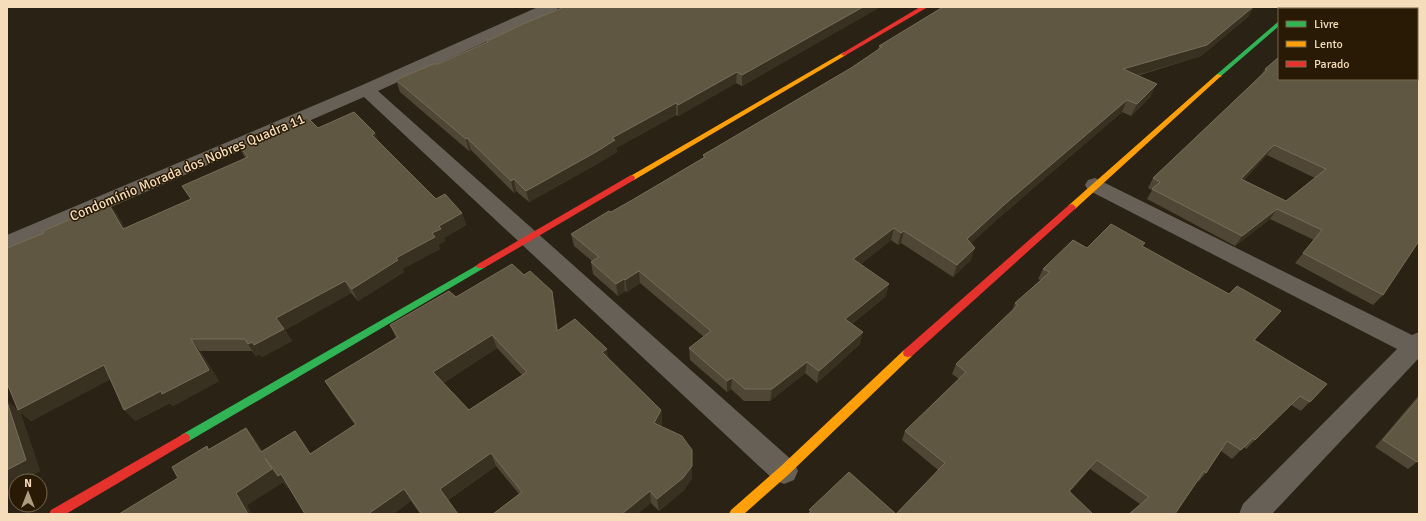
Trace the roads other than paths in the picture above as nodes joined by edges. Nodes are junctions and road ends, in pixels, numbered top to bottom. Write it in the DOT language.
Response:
graph roads {
  1 [pos="551,7"];
  2 [pos="925,7"];
  3 [pos="1278,24"];
  4 [pos="366,90"];
  5 [pos="1095,185"];
  6 [pos="528,238"];
  7 [pos="7,244"];
  8 [pos="1417,344"];
  9 [pos="784,471"];
  10 [pos="55,514"];
  11 [pos="735,514"];
  12 [pos="1253,514"];
  1 -- 4 [label="street, Condomínio Morada dos Nobres Quadra 11"];
  2 -- 6 [label="street"];
  3 -- 5 [label="street"];
  4 -- 6 [label="street"];
  4 -- 7 [label="street, Condomínio Morada dos Nobres Quadra 11"];
  5 -- 8 [label="street"];
  5 -- 9 [label="street"];
  6 -- 9 [label="street"];
  6 -- 10 [label="street"];
  8 -- 12 [label="street"];
  9 -- 11 [label="street"];
}
